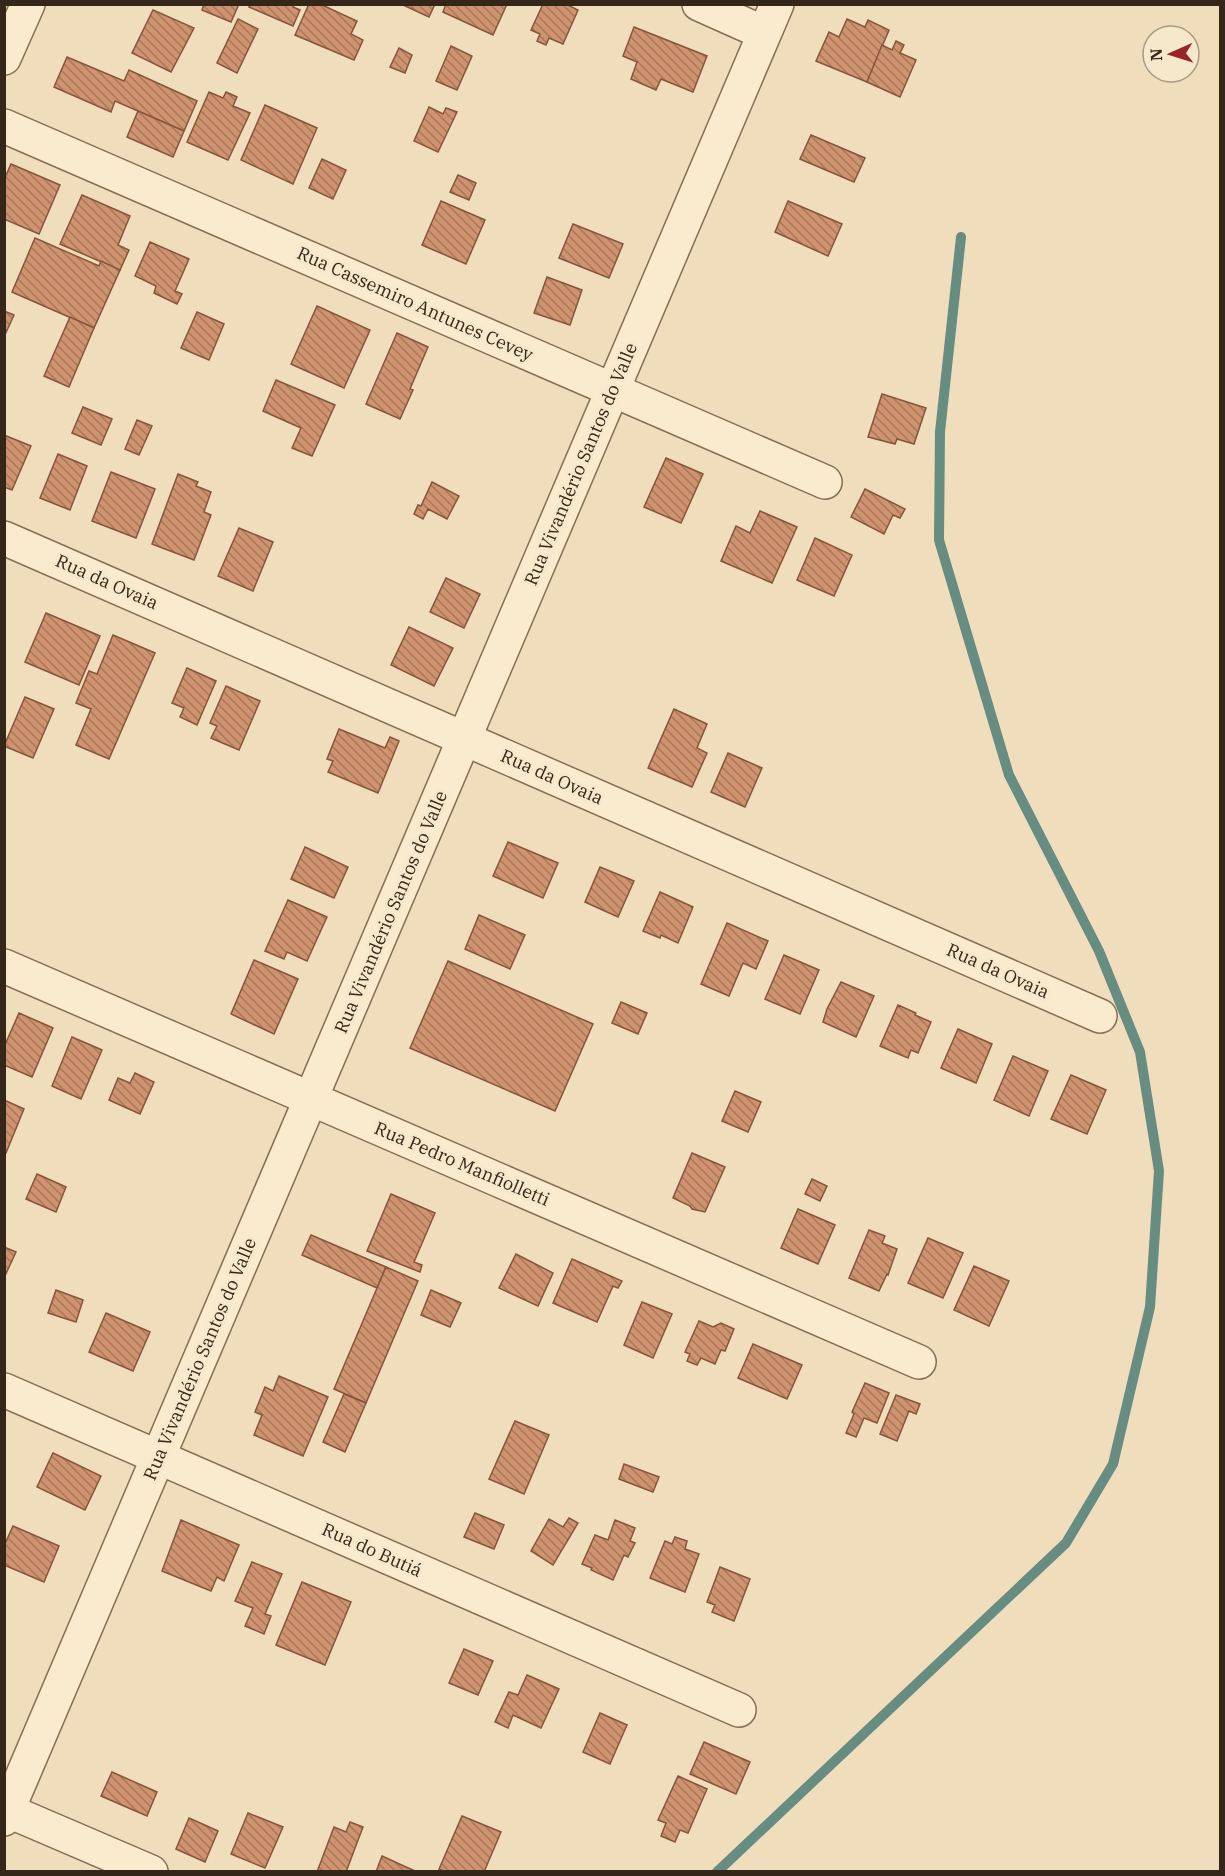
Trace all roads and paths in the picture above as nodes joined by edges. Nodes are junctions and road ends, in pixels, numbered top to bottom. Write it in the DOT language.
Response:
graph roads {
  1 [pos="28,4"];
  2 [pos="699,4"];
  3 [pos="770,19"];
  4 [pos="4,58"];
  5 [pos="4,126"];
  6 [pos="613,390"];
  7 [pos="825,482"];
  8 [pos="4,537"];
  9 [pos="464,739"];
  10 [pos="4,966"];
  11 [pos="1101,1016"];
  12 [pos="311,1099"];
  13 [pos="920,1362"];
  14 [pos="4,1390"];
  15 [pos="158,1457"];
  16 [pos="739,1710"];
  17 [pos="6,1812"];
  18 [pos="151,1872"];
  1 -- 4 [label="street"];
  2 -- 3 [label="street"];
  3 -- 6 [label="street, Rua Vivandério Santos do Valle"];
  5 -- 6 [label="street, Rua Cassemiro Antunes Cevey"];
  6 -- 7 [label="street, Rua Cassemiro Antunes Cevey"];
  6 -- 9 [label="street, Rua Vivandério Santos do Valle"];
  8 -- 9 [label="street, Rua da Ovaia"];
  9 -- 11 [label="street, Rua da Ovaia"];
  9 -- 12 [label="street, Rua Vivandério Santos do Valle"];
  10 -- 12 [label="street, Rua Pedro Manfiolletti"];
  12 -- 13 [label="street, Rua Pedro Manfiolletti"];
  12 -- 15 [label="street, Rua Vivandério Santos do Valle"];
  14 -- 15 [label="street, Rua do Butiá"];
  15 -- 16 [label="street, Rua do Butiá"];
  15 -- 17 [label="street, Rua Vivandério Santos do Valle"];
  17 -- 18 [label="street"];
}
